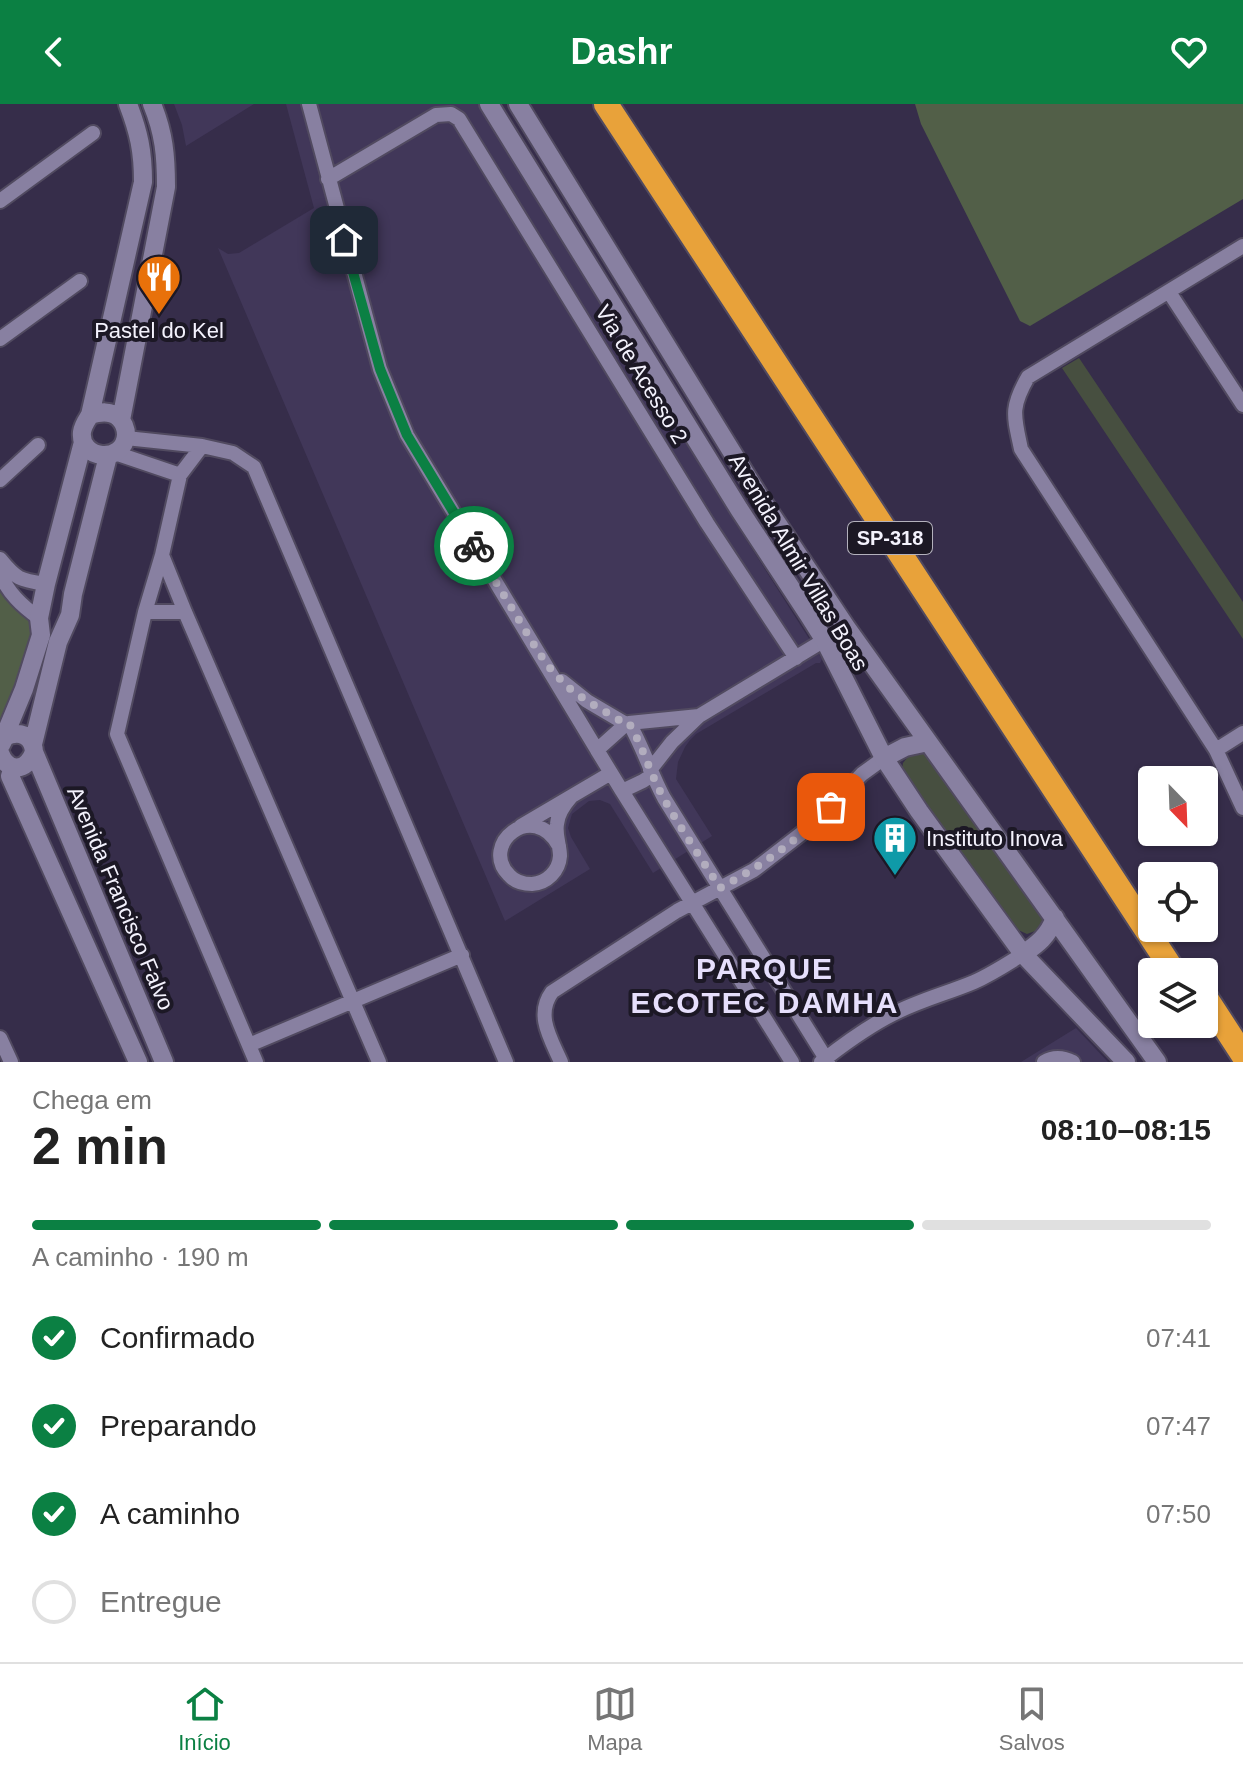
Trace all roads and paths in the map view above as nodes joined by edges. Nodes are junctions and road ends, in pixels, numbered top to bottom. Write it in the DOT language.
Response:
graph roads {
  1 [pos="128,104"];
  2 [pos="152,104"];
  3 [pos="309,104"];
  4 [pos="489,104"];
  5 [pos="518,104"];
  6 [pos="606,104"];
  7 [pos="620,104"];
  8 [pos="93,133"];
  9 [pos="328,179"];
  10 [pos="0,201"];
  11 [pos="1243,246"];
  12 [pos="80,281"];
  13 [pos="1169,292"];
  14 [pos="0,339"];
  15 [pos="1243,405"];
  16 [pos="90,415"];
  17 [pos="83,442"];
  18 [pos="118,442"];
  19 [pos="38,445"];
  20 [pos="202,446"];
  21 [pos="180,475"];
  22 [pos="0,480"];
  23 [pos="162,555"];
  24 [pos="0,559"];
  25 [pos="0,573"];
  26 [pos="38,582"];
  27 [pos="145,612"];
  28 [pos="185,612"];
  29 [pos="32,613"];
  30 [pos="70,615"];
  31 [pos="846,627"];
  32 [pos="825,641"];
  33 [pos="539,653"];
  34 [pos="796,658"];
  35 [pos="699,716"];
  36 [pos="628,723"];
  37 [pos="1243,733"];
  38 [pos="928,742"];
  39 [pos="33,748"];
  40 [pos="597,750"];
  41 [pos="1216,750"];
  42 [pos="4,758"];
  43 [pos="884,758"];
  44 [pos="651,772"];
  45 [pos="611,773"];
  46 [pos="622,791"];
  47 [pos="571,797"];
  48 [pos="1243,808"];
  49 [pos="521,826"];
  50 [pos="559,846"];
  51 [pos="720,888"];
  52 [pos="1138,895"];
  53 [pos="692,903"];
  54 [pos="1055,918"];
  55 [pos="1023,954"];
  56 [pos="462,955"];
  57 [pos="1165,958"];
  58 [pos="352,1000"];
  59 [pos="1218,1017"];
  60 [pos="0,1038"];
  61 [pos="1217,1038"];
  62 [pos="1142,1043"];
  63 [pos="249,1045"];
  64 [pos="1243,1055"];
  65 [pos="825,1061"];
  66 [pos="1123,1061"];
  67 [pos="11,1062"];
  68 [pos="138,1062"];
  69 [pos="164,1062"];
  70 [pos="256,1062"];
  71 [pos="379,1062"];
  72 [pos="506,1062"];
  73 [pos="561,1062"];
  74 [pos="792,1062"];
  75 [pos="1044,1062"];
  76 [pos="1073,1062"];
  77 [pos="1157,1062"];
  78 [pos="1233,1062"];
  1 -- 16 [label="street"];
  2 -- 18 [label="street"];
  3 -- 9 [label="street"];
  4 -- 32 [label="street, Avenida Almir Villas Boas"];
  5 -- 31 [label="street, Avenida Almir Villas Boas"];
  6 -- 57 [label="highway, SP-318"];
  7 -- 52 [label="highway, SP-318"];
  8 -- 10 [label="street"];
  9 -- 33 [label="street"];
  9 -- 34 [label="street, Via de Acesso 2"];
  11 -- 13 [label="street"];
  12 -- 14 [label="street"];
  13 -- 15 [label="street"];
  13 -- 41 [label="street"];
  16 -- 17 [label="street"];
  16 -- 18 [label="street"];
  17 -- 18 [label="street"];
  17 -- 26 [label="street"];
  18 -- 20 [label="street"];
  18 -- 21 [label="street"];
  18 -- 30 [label="street"];
  19 -- 22 [label="street"];
  20 -- 21 [label="street"];
  20 -- 56 [label="street"];
  21 -- 23 [label="street"];
  23 -- 27 [label="street"];
  23 -- 28 [label="street"];
  24 -- 26 [label="street"];
  25 -- 29 [label="street"];
  26 -- 29 [label="street"];
  27 -- 28 [label="street"];
  27 -- 63 [label="street"];
  28 -- 58 [label="street"];
  29 -- 30 [label="street"];
  29 -- 42 [label="street"];
  30 -- 39 [label="street"];
  31 -- 32 [label="street"];
  31 -- 38 [label="street, Avenida Almir Villas Boas"];
  32 -- 34 [label="street"];
  32 -- 43 [label="street, Avenida Almir Villas Boas"];
  33 -- 36 [label="street"];
  33 -- 40 [label="street"];
  34 -- 35 [label="street"];
  35 -- 36 [label="street"];
  35 -- 44 [label="street"];
  36 -- 40 [label="street"];
  36 -- 44 [label="street"];
  37 -- 41 [label="street"];
  38 -- 43 [label="street"];
  38 -- 54 [label="street, Avenida Almir Villas Boas"];
  39 -- 42 [label="street"];
  39 -- 42 [label="street"];
  39 -- 69 [label="street, Avenida Francisco Falvo"];
  40 -- 45 [label="street"];
  41 -- 48 [label="street"];
  42 -- 68 [label="street"];
  43 -- 51 [label="street"];
  43 -- 55 [label="street, Avenida Almir Villas Boas"];
  44 -- 46 [label="street"];
  44 -- 51 [label="street"];
  45 -- 46 [label="street"];
  45 -- 47 [label="street"];
  46 -- 53 [label="street"];
  47 -- 49 [label="street"];
  47 -- 50 [label="street"];
  49 -- 50 [label="street"];
  49 -- 50 [label="street"];
  51 -- 53 [label="street"];
  51 -- 65 [label="street"];
  53 -- 73 [label="street"];
  53 -- 74 [label="street"];
  54 -- 55 [label="street"];
  54 -- 62 [label="street, Avenida Almir Villas Boas"];
  55 -- 65 [label="street"];
  55 -- 66 [label="street, Avenida Almir Villas Boas"];
  56 -- 58 [label="street"];
  56 -- 72 [label="street"];
  58 -- 63 [label="street"];
  58 -- 71 [label="street"];
  59 -- 64 [label="highway"];
  60 -- 67 [label="street"];
  61 -- 78 [label="highway"];
  62 -- 66 [label="street"];
  62 -- 77 [label="street, Avenida Almir Villas Boas"];
  63 -- 70 [label="street"];
  75 -- 76 [label="street"];
}
